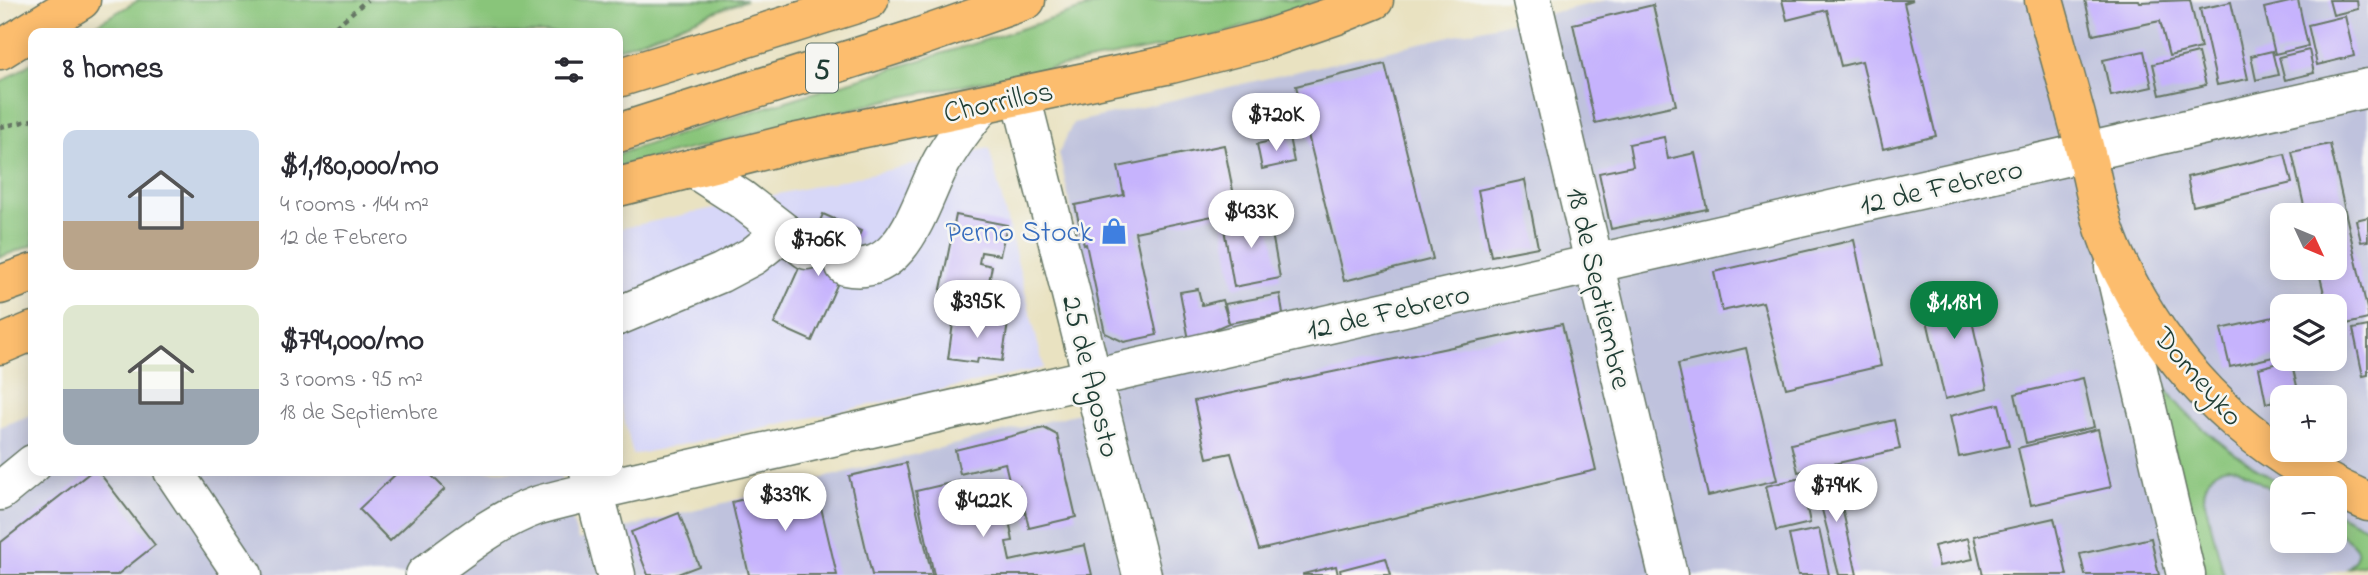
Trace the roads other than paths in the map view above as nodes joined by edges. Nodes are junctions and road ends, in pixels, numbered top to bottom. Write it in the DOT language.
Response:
graph roads {
  1 [pos="81,0"];
  2 [pos="869,0"];
  3 [pos="1026,0"];
  4 [pos="1374,0"];
  5 [pos="1532,0"];
  6 [pos="2044,0"];
  7 [pos="36,28"];
  8 [pos="28,33"];
  9 [pos="0,50"];
  10 [pos="623,76"];
  11 [pos="2368,88"];
  12 [pos="1021,96"];
  13 [pos="983,104"];
  14 [pos="623,131"];
  15 [pos="2086,153"];
  16 [pos="693,168"];
  17 [pos="623,186"];
  18 [pos="2106,232"];
  19 [pos="1594,264"];
  20 [pos="845,266"];
  21 [pos="28,275"];
  22 [pos="0,285"];
  23 [pos="623,314"];
  24 [pos="28,333"];
  25 [pos="0,345"];
  26 [pos="1092,378"];
  27 [pos="28,468"];
  28 [pos="623,475"];
  29 [pos="176,476"];
  30 [pos="616,476"];
  31 [pos="592,481"];
  32 [pos="0,491"];
  33 [pos="2368,502"];
  34 [pos="243,575"];
  35 [pos="425,575"];
  36 [pos="616,575"];
  37 [pos="1142,575"];
  38 [pos="1668,575"];
  39 [pos="2186,575"];
  1 -- 7 [label="main road"];
  2 -- 10 [label="main road, 5"];
  3 -- 14 [label="main road, 5"];
  4 -- 12 [label="main road, Chorrillos"];
  5 -- 19 [label="street, 18 de Septiembre"];
  6 -- 15 [label="main road, Domeyko"];
  8 -- 9 [label="main road"];
  11 -- 15 [label="street, 12 de Febrero"];
  12 -- 13 [label="main road, Chorrillos"];
  12 -- 26 [label="street, 25 de Agosto"];
  13 -- 16 [label="main road, Chorrillos"];
  13 -- 20 [label="street"];
  15 -- 18 [label="main road, Domeyko"];
  15 -- 19 [label="street, 12 de Febrero"];
  16 -- 17 [label="main road, Chorrillos"];
  16 -- 23 [label="street"];
  18 -- 33 [label="main road, Domeyko"];
  18 -- 39 [label="street, Domeyko"];
  19 -- 26 [label="street, 12 de Febrero"];
  19 -- 38 [label="street, 18 de Septiembre"];
  21 -- 22 [label="main road"];
  24 -- 25 [label="main road"];
  26 -- 28 [label="street, 12 de Febrero"];
  26 -- 37 [label="street, 25 de Agosto"];
  27 -- 32 [label="street"];
  29 -- 34 [label="street"];
  30 -- 31 [label="street, 12 de Febrero"];
  31 -- 35 [label="street, 12 de Febrero"];
  31 -- 36 [label="street"];
}
